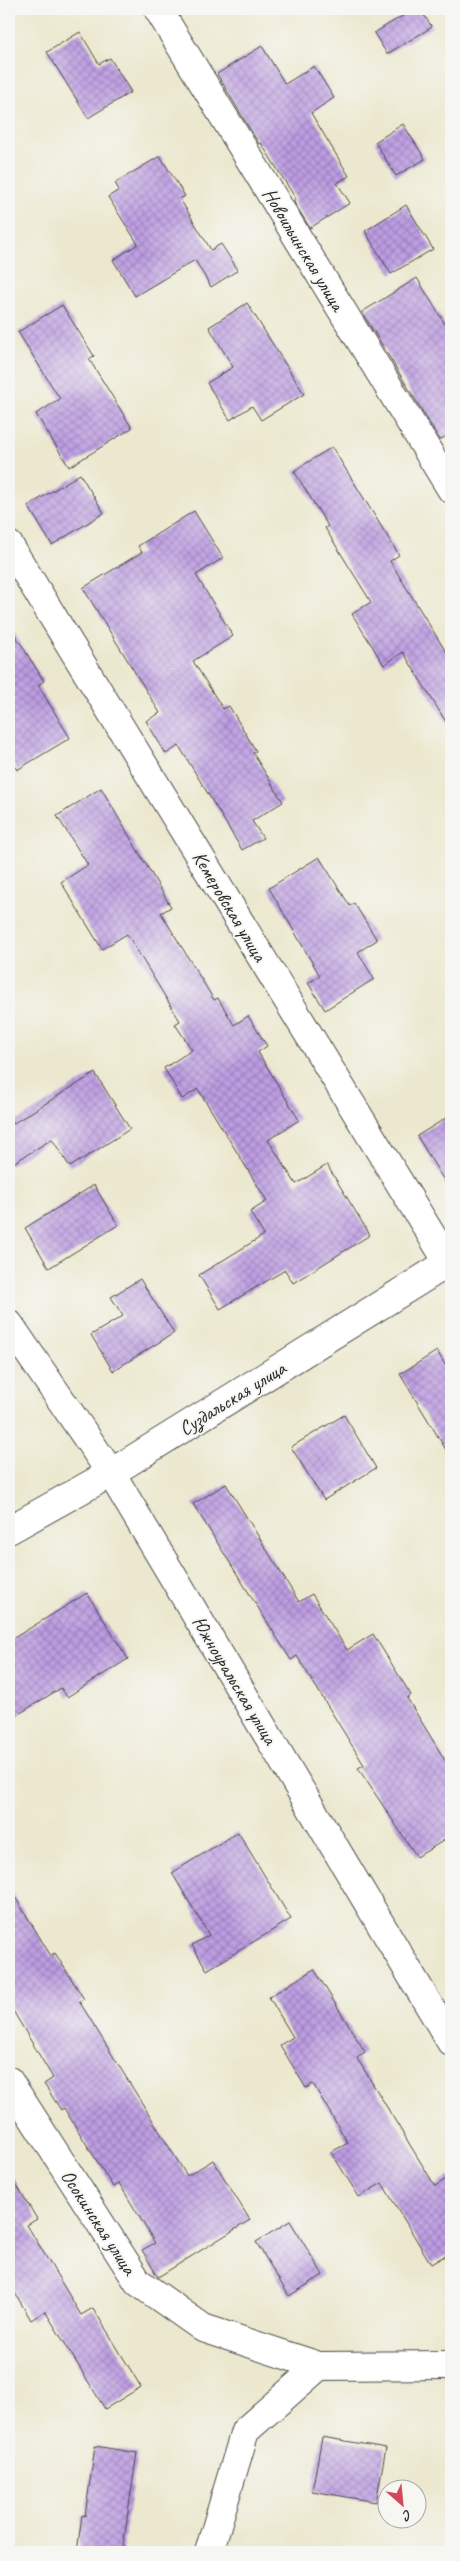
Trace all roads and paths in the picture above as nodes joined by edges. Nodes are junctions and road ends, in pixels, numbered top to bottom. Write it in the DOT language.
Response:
graph roads {
  1 [pos="158,9"];
  2 [pos="451,489"];
  3 [pos="9,545"];
  4 [pos="450,1263"];
  5 [pos="9,1324"];
  6 [pos="112,1473"];
  7 [pos="9,1530"];
  8 [pos="451,2042"];
  9 [pos="9,2081"];
  10 [pos="451,2365"];
  11 [pos="319,2366"];
  12 [pos="209,2552"];
  1 -- 2 [label="street, Новоильинская улица"];
  3 -- 4 [label="street, Кемеровская улица"];
  4 -- 6 [label="street, Суздальская улица"];
  5 -- 6 [label="street, Южноуральская улица"];
  6 -- 7 [label="street, Суздальская улица"];
  6 -- 8 [label="street, Южноуральская улица"];
  9 -- 11 [label="street, Осокинская улица"];
  10 -- 11 [label="street, Осокинская улица"];
  11 -- 12 [label="street"];
}
